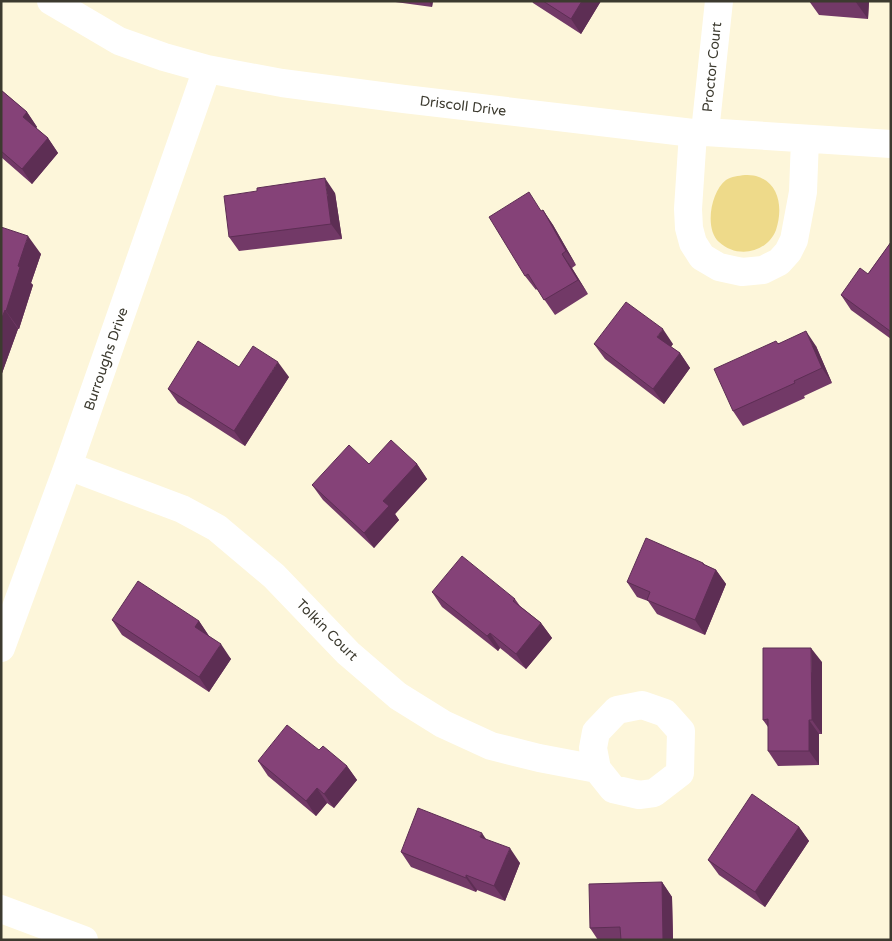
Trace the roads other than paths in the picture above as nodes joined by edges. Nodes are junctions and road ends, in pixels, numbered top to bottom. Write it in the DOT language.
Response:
graph roads {
  1 [pos="51,1"];
  2 [pos="719,1"];
  3 [pos="207,69"];
  4 [pos="699,132"];
  5 [pos="805,138"];
  6 [pos="891,144"];
  7 [pos="68,466"];
  8 [pos="1,648"];
  9 [pos="597,769"];
  10 [pos="1,909"];
  11 [pos="84,940"];
  1 -- 3 [label="street, Driscoll Drive"];
  2 -- 4 [label="street, Proctor Court"];
  3 -- 4 [label="street, Driscoll Drive"];
  3 -- 7 [label="street, Burroughs Drive"];
  4 -- 5 [label="street, Driscoll Drive"];
  4 -- 5 [label="street"];
  5 -- 6 [label="street, Driscoll Drive"];
  7 -- 8 [label="street, Burroughs Drive"];
  7 -- 9 [label="street, Tolkin Court"];
  10 -- 11 [label="street"];
}
